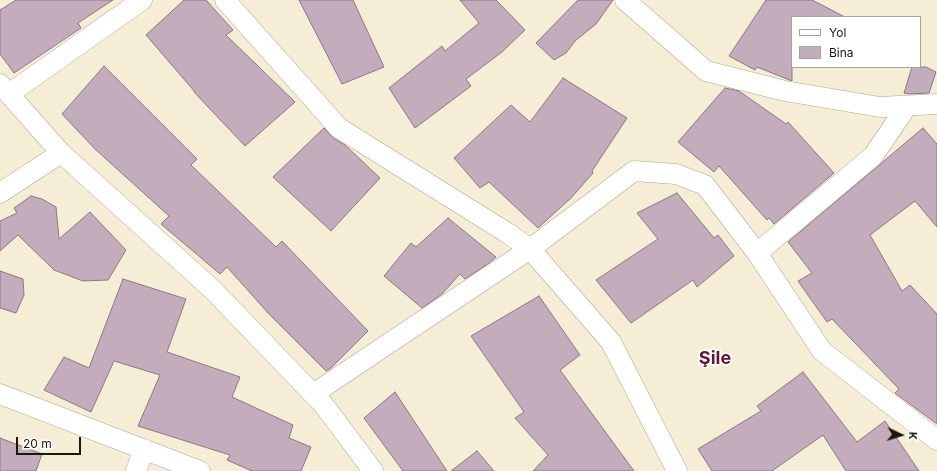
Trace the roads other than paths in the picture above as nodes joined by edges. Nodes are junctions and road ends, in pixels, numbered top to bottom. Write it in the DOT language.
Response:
graph roads {
  1 [pos="142,0"];
  2 [pos="225,0"];
  3 [pos="625,0"];
  4 [pos="4,89"];
  5 [pos="937,104"];
  6 [pos="907,106"];
  7 [pos="61,152"];
  8 [pos="0,193"];
  9 [pos="530,249"];
  10 [pos="756,253"];
  11 [pos="0,394"];
  12 [pos="313,394"];
  13 [pos="937,440"];
  14 [pos="144,450"];
  15 [pos="136,471"];
  16 [pos="200,471"];
  17 [pos="373,471"];
  18 [pos="677,471"];
  1 -- 4 [label="street"];
  2 -- 9 [label="street"];
  3 -- 6 [label="street"];
  4 -- 7 [label="street"];
  5 -- 6 [label="street"];
  6 -- 10 [label="street"];
  7 -- 8 [label="street"];
  7 -- 12 [label="street"];
  9 -- 10 [label="street"];
  9 -- 12 [label="street"];
  9 -- 18 [label="street"];
  10 -- 13 [label="street"];
  11 -- 14 [label="street"];
  12 -- 17 [label="street"];
  14 -- 15 [label="street"];
  14 -- 16 [label="street"];
}
